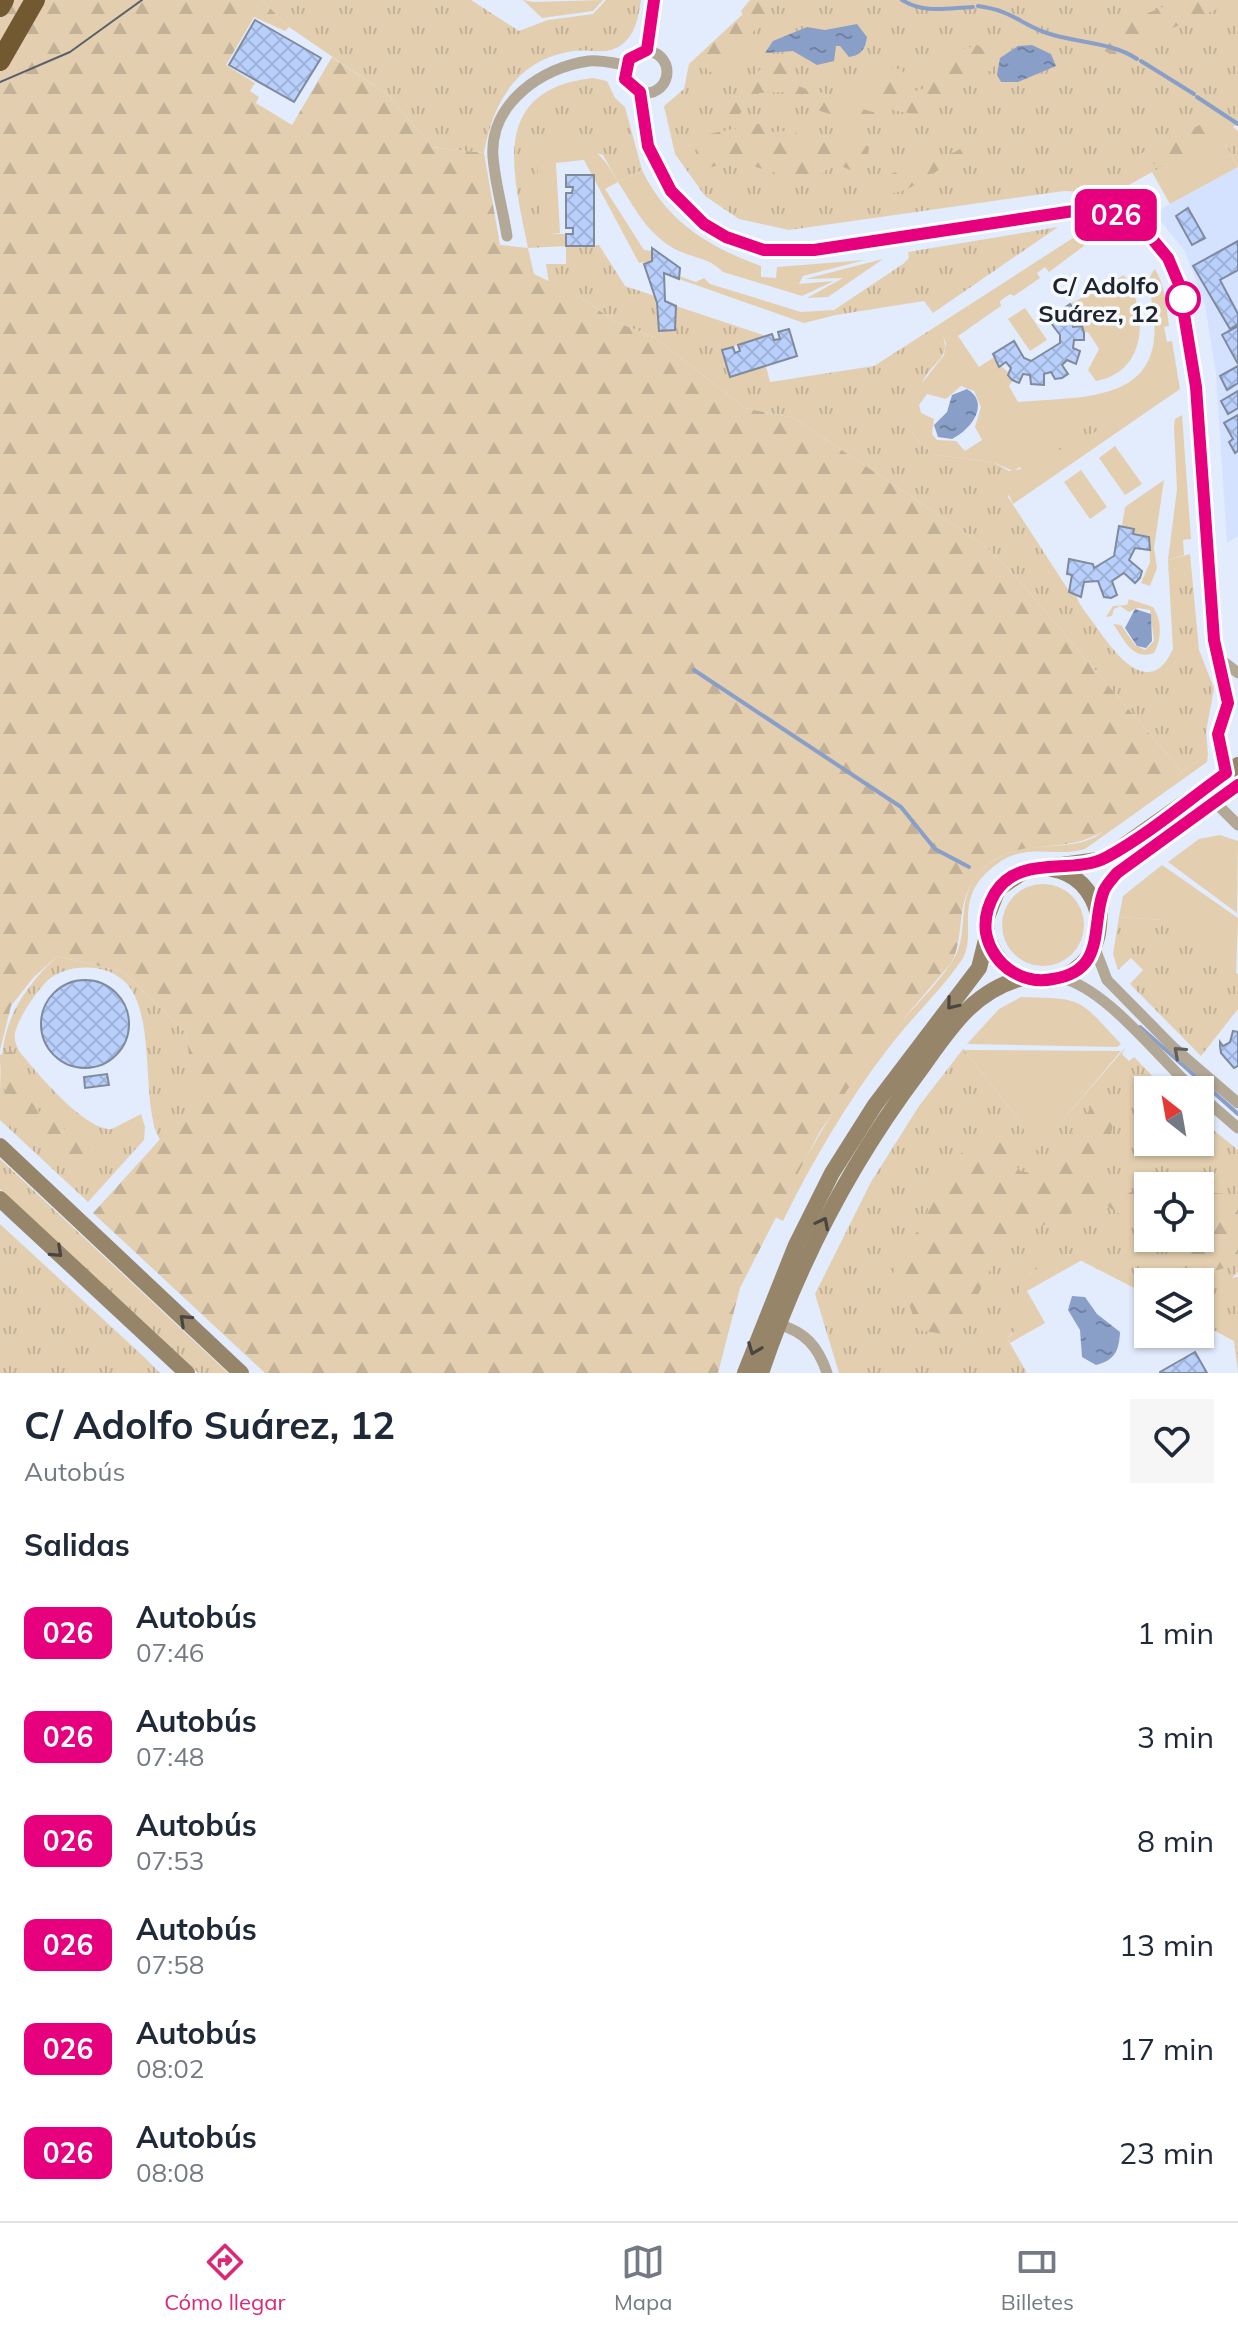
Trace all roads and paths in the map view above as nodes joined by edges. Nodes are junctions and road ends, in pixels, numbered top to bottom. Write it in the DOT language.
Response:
graph roads {
  1 [pos="4,0"];
  2 [pos="35,0"];
  3 [pos="654,0"];
  4 [pos="0,7"];
  5 [pos="647,50"];
  6 [pos="4,55"];
  7 [pos="625,65"];
  8 [pos="640,92"];
  9 [pos="507,236"];
  10 [pos="1216,655"];
  11 [pos="1238,673"];
  12 [pos="1238,692"];
  13 [pos="1228,703"];
  14 [pos="1234,774"];
  15 [pos="1214,801"];
  16 [pos="1238,825"];
  17 [pos="1043,867"];
  18 [pos="1099,917"];
  19 [pos="987,936"];
  20 [pos="1094,946"];
  21 [pos="1023,978"];
  22 [pos="1060,978"];
  23 [pos="1180,1076"];
  24 [pos="1238,1103"];
  25 [pos="1214,1107"];
  26 [pos="1238,1128"];
  27 [pos="0,1146"];
  28 [pos="0,1199"];
  29 [pos="778,1324"];
  30 [pos="187,1373"];
  31 [pos="241,1373"];
  32 [pos="745,1373"];
  33 [pos="761,1373"];
  34 [pos="827,1373"];
  1 -- 4 [label="highway"];
  2 -- 6 [label="highway"];
  3 -- 5 [label="street"];
  5 -- 7 [label="street"];
  5 -- 8 [label="street"];
  7 -- 8 [label="street"];
  7 -- 9 [label="street"];
  8 -- 10 [label="street"];
  10 -- 11 [label="street"];
  10 -- 13 [label="street"];
  12 -- 13 [label="street"];
  13 -- 14 [label="street"];
  14 -- 15 [label="main road"];
  14 -- 17 [label="main road"];
  15 -- 16 [label="street"];
  15 -- 18 [label="main road"];
  17 -- 18 [label="main road"];
  17 -- 19 [label="main road"];
  18 -- 20 [label="main road"];
  19 -- 21 [label="main road"];
  19 -- 32 [label="main road, one-way"];
  20 -- 22 [label="main road"];
  24 -- 20 [label="street, one-way"];
  21 -- 22 [label="main road"];
  29 -- 21 [label="main road, one-way"];
  22 -- 23 [label="street"];
  25 -- 26 [label="street"];
  31 -- 27 [label="main road, one-way"];
  28 -- 30 [label="main road, one-way"];
  29 -- 33 [label="main road"];
  29 -- 34 [label="street"];
}
